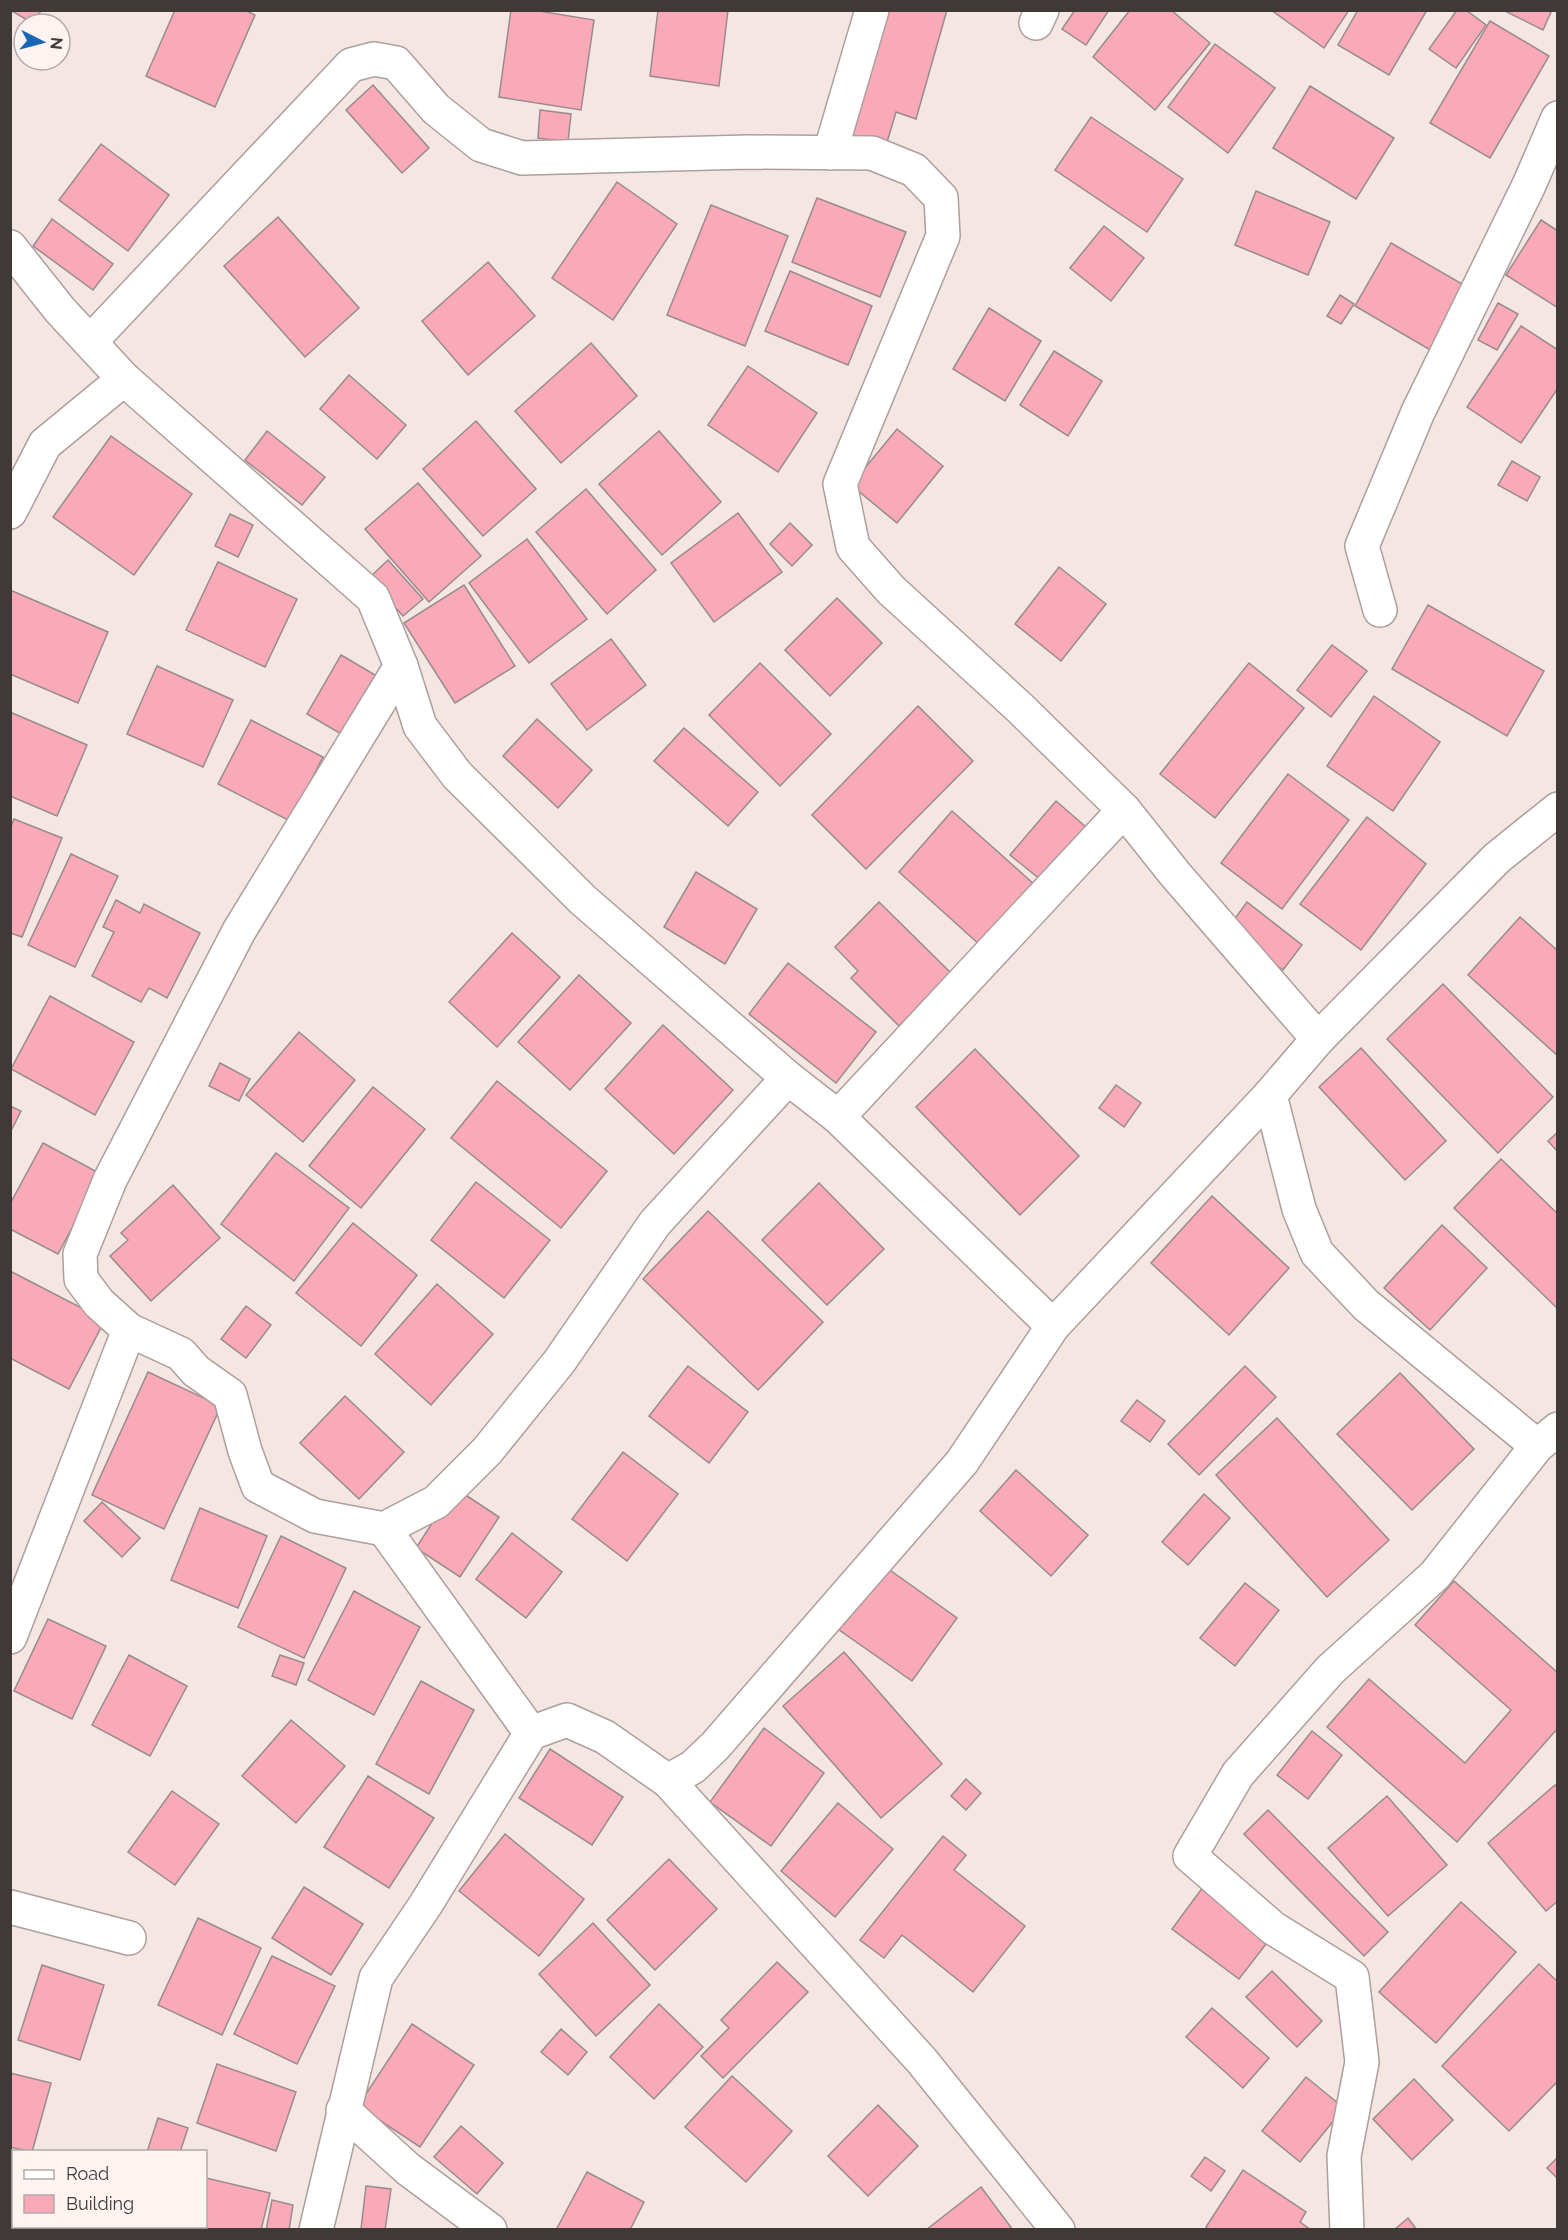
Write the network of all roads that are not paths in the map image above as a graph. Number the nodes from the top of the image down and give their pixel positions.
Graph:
1 (872, 10) edge
2 (1557, 118) edge
3 (830, 153) junction
4 (10, 247) edge
5 (91, 341) junction
6 (124, 379) junction
7 (10, 512) edge
8 (1380, 610) dead end
9 (401, 666) junction
10 (1557, 809) edge
11 (1124, 810) junction
12 (1318, 1039) junction
13 (788, 1078) junction
14 (1270, 1095) junction
15 (838, 1117) junction
16 (1053, 1326) junction
17 (129, 1330) junction
18 (1547, 1437) edge
19 (384, 1529) junction
20 (10, 1637) edge
21 (531, 1733) junction
22 (668, 1780) junction
23 (10, 1907) edge
24 (129, 1938) dead end
25 (343, 2110) junction
26 (316, 2229) edge
27 (490, 2229) edge
28 (1058, 2229) edge
29 (1347, 2229) edge

1 - 3 street
2 - 8 street
3 - 5 street
3 - 11 street
4 - 5 street
5 - 6 street
6 - 7 street
6 - 9 street
9 - 13 street
9 - 17 street
10 - 12 street
11 - 12 street
11 - 15 street
12 - 14 street
13 - 15 street
13 - 19 street
14 - 16 street
14 - 18 street
15 - 16 street
16 - 22 street
17 - 19 street
17 - 20 street
18 - 29 street
19 - 21 street
21 - 22 street
21 - 25 street
22 - 28 street
23 - 24 street
25 - 26 street
25 - 27 street

